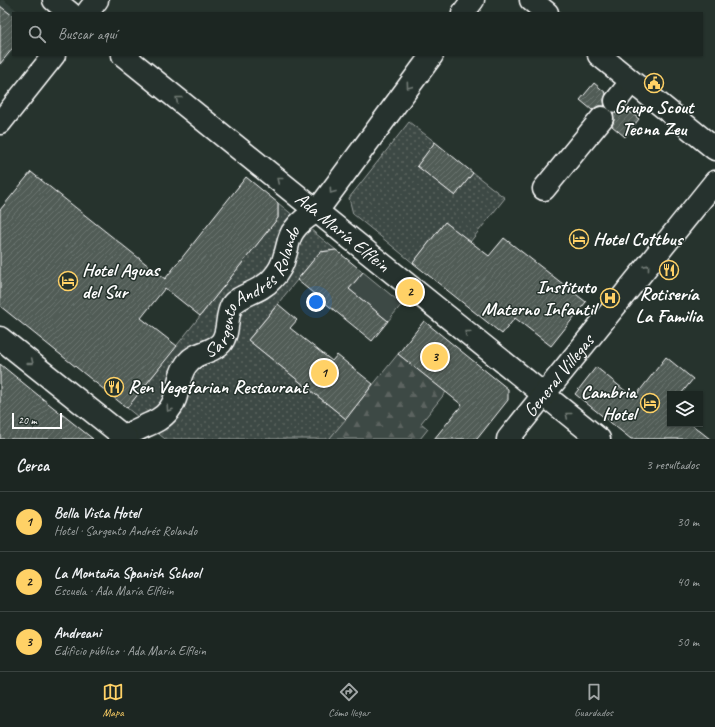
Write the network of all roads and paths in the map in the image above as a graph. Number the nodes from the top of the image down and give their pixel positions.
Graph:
1 (54, 0) edge
2 (97, 0) edge
3 (473, 0) edge
4 (531, 0) edge
5 (69, 12) edge
6 (88, 12) edge
7 (464, 12) edge
8 (546, 12) edge
9 (53, 56) edge
10 (124, 56) edge
11 (431, 56) edge
12 (600, 56) edge
13 (631, 82) junction
14 (616, 101) dead end
15 (602, 118) dead end
16 (0, 123) edge
17 (715, 149) edge
18 (715, 182) edge
19 (544, 189) dead end
20 (318, 211) junction
21 (0, 338) edge
22 (543, 395) junction
23 (125, 438) edge
24 (508, 439) edge
25 (599, 439) edge

1 - 5 street
2 - 6 street
3 - 7 street
4 - 8 street
9 - 16 street
20 -> 10 street, Ada María Elflein
11 -> 20 street, Sargento Andrés Rolando
12 - 13 street
13 - 14 street
13 - 17 street
15 - 19 street
22 -> 18 street, General Villegas
22 -> 20 street, Ada María Elflein
20 -> 23 street, Sargento Andrés Rolando
21 -> 23 street
22 - 24 street, General Villegas
25 -> 22 street, Ada María Elflein

